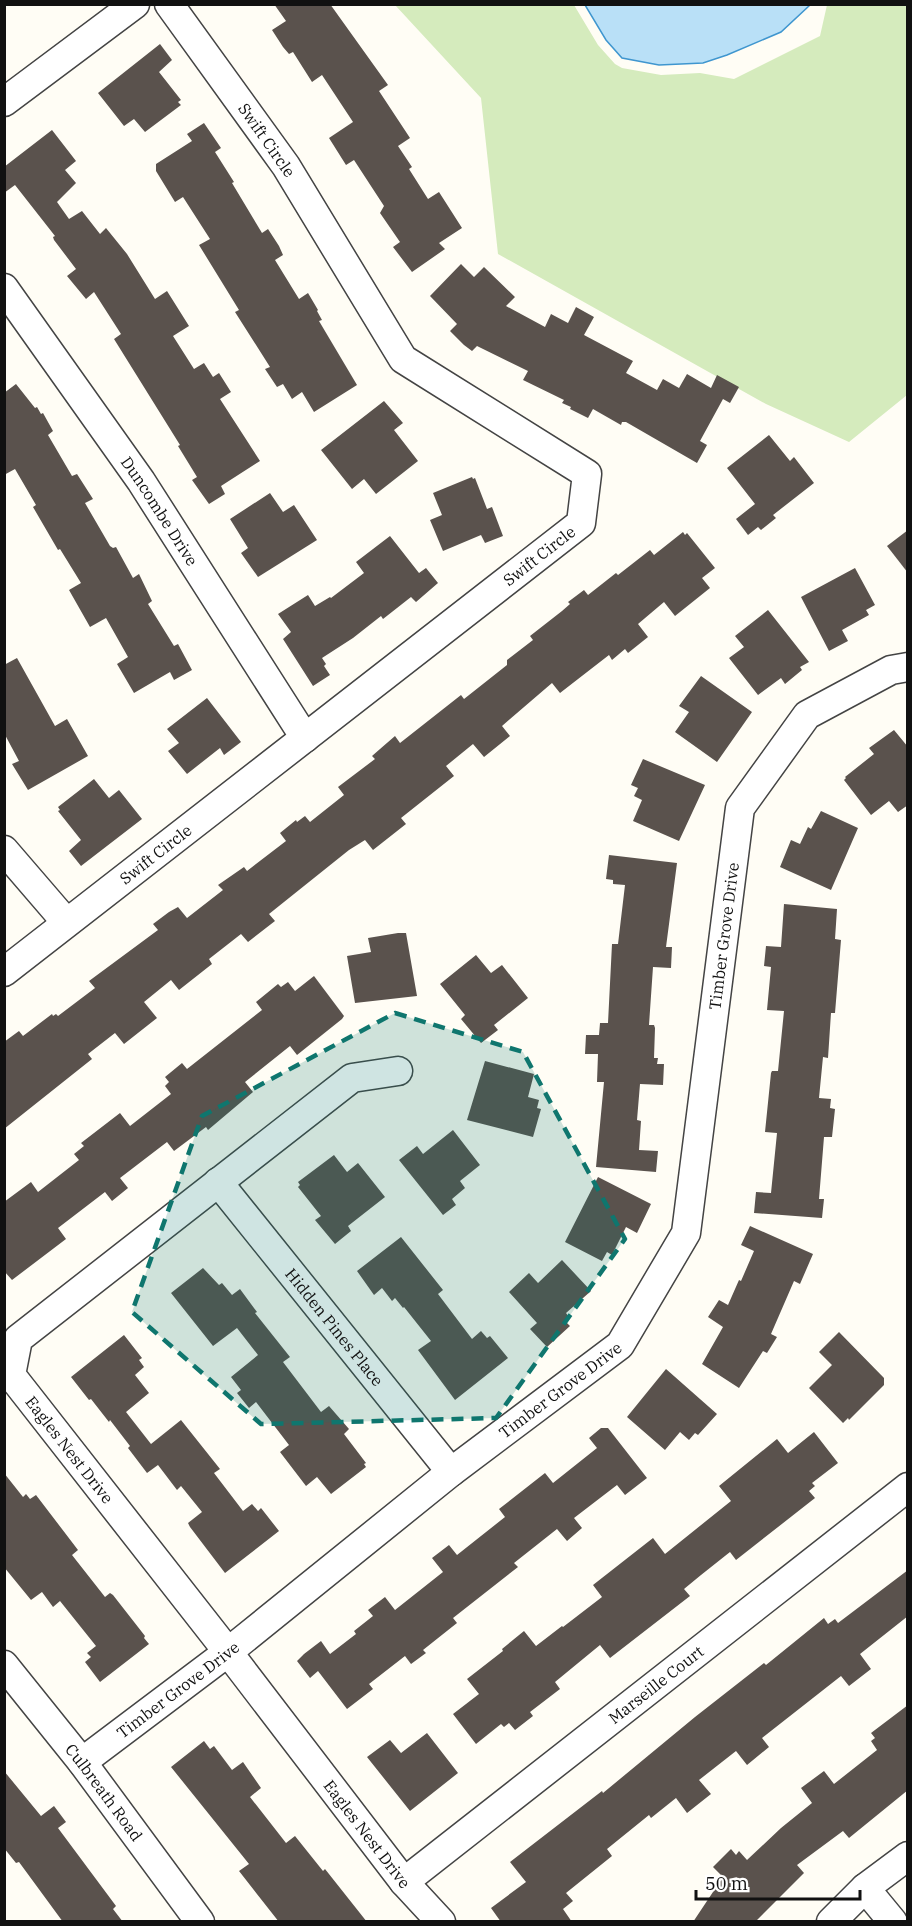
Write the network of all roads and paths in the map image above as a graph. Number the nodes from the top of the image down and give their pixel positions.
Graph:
1 (135, 4) edge
2 (169, 4) edge
3 (4, 102) edge
4 (4, 288) edge
5 (908, 667) edge
6 (305, 738) junction
7 (4, 850) edge
8 (66, 922) junction
9 (4, 972) edge
10 (398, 1071) dead end
11 (218, 1182) junction
12 (451, 1473) junction
13 (908, 1487) edge
14 (228, 1652) junction
15 (4, 1665) edge
16 (82, 1762) junction
17 (908, 1856) edge
18 (404, 1882) junction
19 (865, 1888) junction
20 (200, 1922) edge
21 (441, 1922) edge
22 (831, 1922) edge
23 (893, 1922) edge

1 - 3 street
2 - 6 street, Swift Circle
4 - 6 street, Duncombe Drive
5 - 12 street, Timber Grove Drive
6 - 8 street, Swift Circle
7 - 8 street
8 - 9 street, Swift Circle
10 - 11 street, Eagles Nest Drive
11 - 12 street, Hidden Pines Place
11 - 14 street, Eagles Nest Drive
12 - 14 street, Timber Grove Drive
13 - 18 street, Marseille Court
14 - 16 street, Timber Grove Drive
14 - 18 street, Eagles Nest Drive
15 - 16 street, Culbreath Road
16 - 20 street, Culbreath Road
17 - 19 street
18 - 21 street, Eagles Nest Drive
19 - 22 street
19 - 23 street

